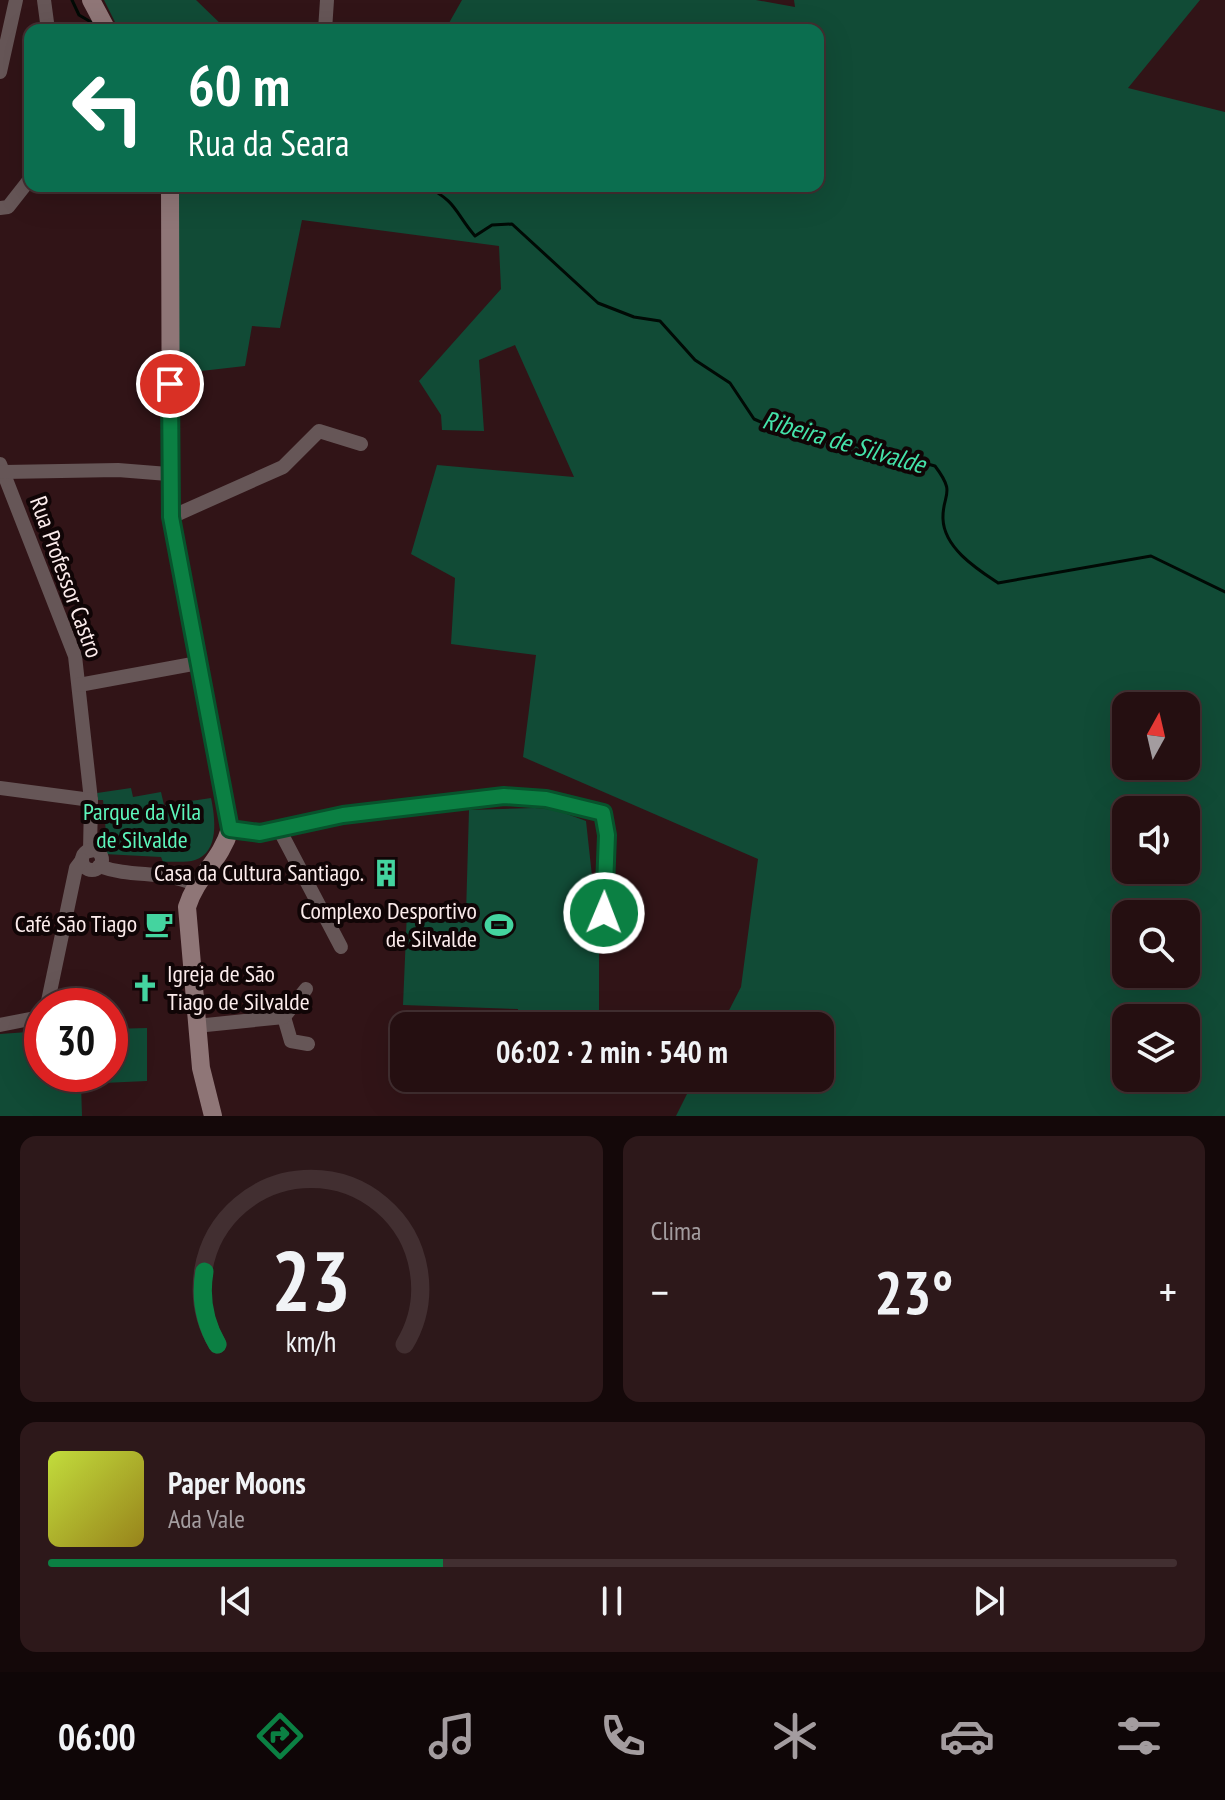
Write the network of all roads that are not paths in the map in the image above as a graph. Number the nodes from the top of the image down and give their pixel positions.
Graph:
1 (16, 0) edge
2 (44, 0) edge
3 (91, 0) edge
4 (327, 0) edge
5 (47, 24) edge
6 (104, 24) edge
7 (325, 24) edge
8 (0, 72) edge
9 (24, 187) edge
10 (170, 192) edge
11 (0, 208) edge
12 (361, 444) dead end
13 (2, 468) edge
14 (168, 474) junction
15 (171, 517) junction
16 (198, 663) junction
17 (79, 685) junction
18 (0, 788) edge
19 (91, 800) junction
20 (230, 829) junction
21 (280, 831) junction
22 (90, 862) junction
23 (194, 884) junction
24 (604, 913) dead end
25 (341, 947) dead end
26 (51, 988) edge
27 (306, 989) dead end
28 (284, 1017) junction
29 (24, 1020) edge
30 (0, 1025) edge
31 (196, 1026) junction
32 (308, 1044) dead end
33 (213, 1116) edge

1 - 8 street
2 - 5 street
3 - 6 main road
4 - 7 street
9 - 11 street
10 - 14 main road
12 - 15 street
13 - 14 street
13 - 17 street, Rua Professor Castro
14 - 15 main road
15 - 16 main road
16 - 17 street
16 - 20 main road
17 - 19 street, Rua Professor Castro
18 - 19 street
19 - 22 street, Rua Professor Castro
20 - 21 street
20 - 23 main road
21 - 24 street
21 - 25 street
22 - 23 street
22 - 26 street
23 - 31 main road
27 - 28 street
28 - 31 street
28 - 32 street
29 - 30 street
31 - 33 main road

